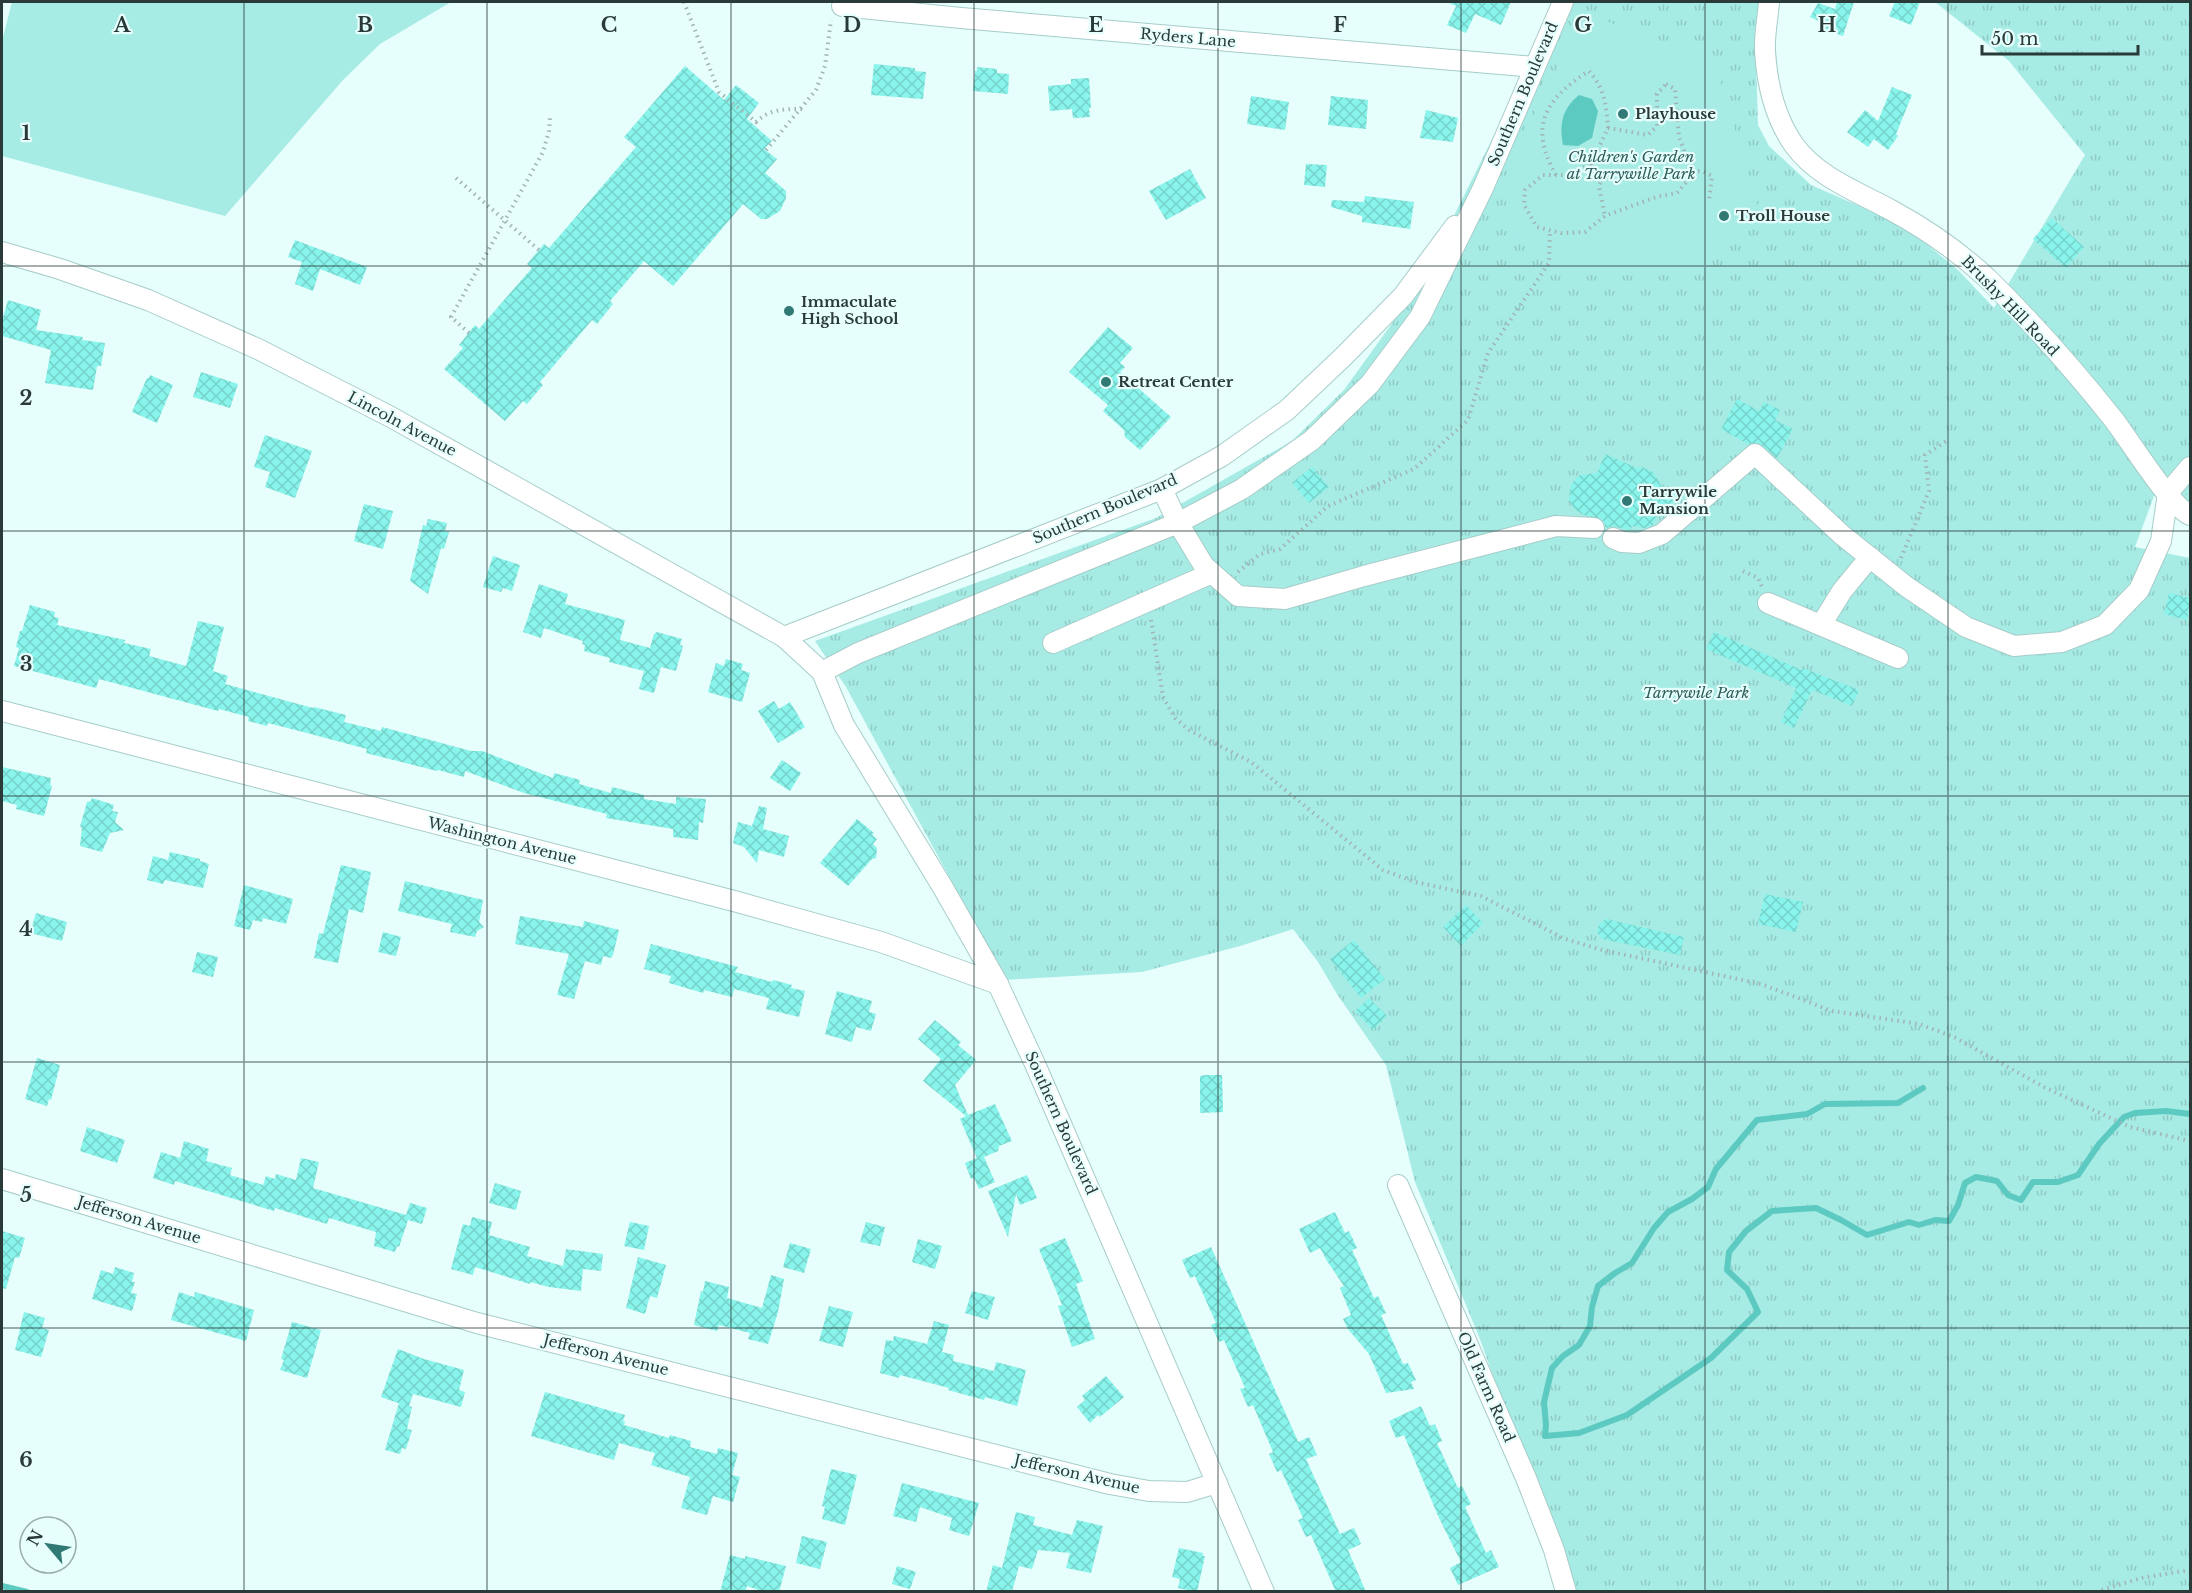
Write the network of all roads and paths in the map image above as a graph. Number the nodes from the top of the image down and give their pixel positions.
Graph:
1 (684, 2) edge
2 (1563, 2) edge
3 (1769, 2) edge
4 (837, 10) joint
5 (1534, 67) junction
6 (802, 109) junction
7 (550, 117) dead end
8 (1608, 128) junction
9 (766, 150) dead end
10 (1591, 164) junction
11 (1692, 171) junction
12 (1556, 175) junction
13 (456, 178) dead end
14 (1484, 188) junction
15 (1709, 200) dead end
16 (1605, 216) junction
17 (505, 221) junction
18 (1550, 230) junction
19 (539, 250) dead end
20 (2, 252) edge
21 (469, 333) dead end
22 (1948, 440) dead end
23 (2190, 466) edge
24 (1162, 489) junction
25 (2168, 493) junction
26 (2190, 515) edge
27 (1178, 523) junction
28 (1594, 528) dead end
29 (1613, 538) dead end
30 (1870, 557) junction
31 (1743, 571) dead end
32 (1893, 575) junction
33 (1218, 578) junction
34 (1758, 578) dead end
35 (1148, 601) junction
36 (1768, 603) dead end
37 (1821, 625) junction
38 (784, 637) junction
39 (1053, 643) dead end
40 (1898, 658) dead end
41 (822, 672) junction
42 (2, 711) edge
43 (998, 984) junction
44 (2190, 1141) edge
45 (2, 1179) edge
46 (1398, 1185) dead end
47 (1217, 1483) junction
48 (2190, 1570) edge
49 (1264, 1592) edge
50 (1566, 1592) edge
51 (2096, 1592) edge

1 - 6 path
2 - 5 street, Southern Boulevard
3 - 25 street, Brushy Hill Road
4 - 5 street, Ryders Lane
4 - 6 path
5 - 14 street, Southern Boulevard
6 - 9 path
7 - 17 path
8 - 10 path
8 - 11 path
8 - 12 path
10 - 12 path
10 - 16 path
11 - 15 path
11 - 16 path
12 - 18 path
13 - 17 path
14 - 24 street, Southern Boulevard
14 - 27 street, Southern Boulevard
16 - 18 path
17 - 19 path
17 - 21 path
18 - 33 path
20 - 38 street, Lincoln Avenue
22 - 32 path
23 - 25 street
24 - 27 street
24 - 38 street, Southern Boulevard
25 - 26 street, Brushy Hill Road
25 - 32 street
27 - 33 street
27 - 41 street, Southern Boulevard
28 - 33 street
29 - 30 street
30 - 32 street
30 - 37 street
31 - 34 path
33 - 35 street
35 - 39 street
35 - 44 path
36 - 37 street
37 - 40 street
38 - 41 street, Southern Boulevard
41 - 43 street, Southern Boulevard
42 - 43 street, Washington Avenue
43 - 47 street, Southern Boulevard
45 - 47 street, Jefferson Avenue
46 - 50 street, Old Farm Road
47 - 49 street, Southern Boulevard
48 - 51 path

